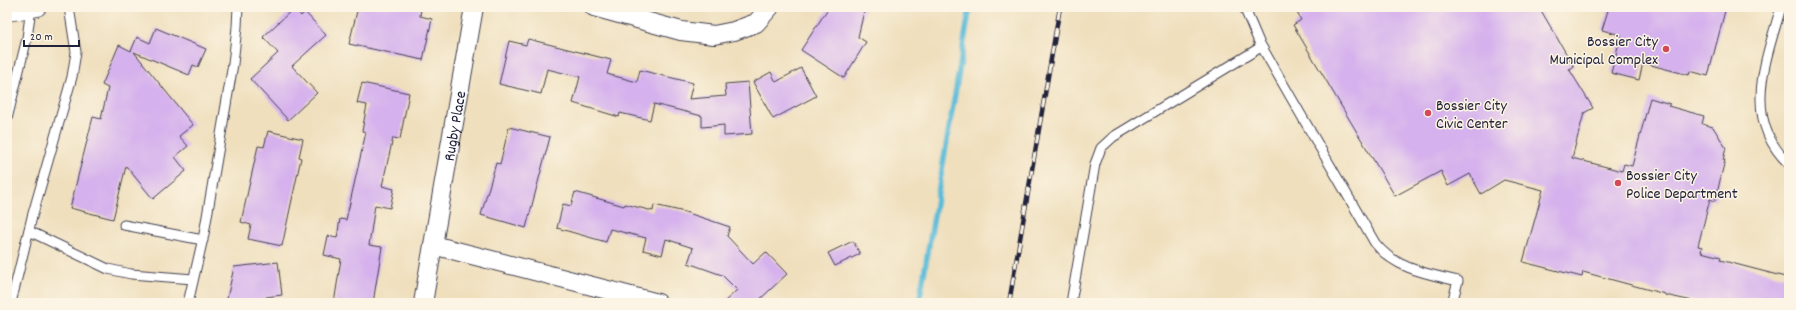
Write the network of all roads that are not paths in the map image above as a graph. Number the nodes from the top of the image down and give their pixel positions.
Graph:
1 (69, 7) edge
2 (238, 7) edge
3 (474, 7) edge
4 (594, 7) edge
5 (770, 7) edge
6 (1244, 7) edge
7 (1780, 7) edge
8 (34, 8) edge
9 (7, 12) edge
10 (1262, 46) junction
11 (7, 119) edge
12 (1789, 164) edge
13 (124, 225) dead end
14 (29, 230) junction
15 (203, 240) junction
16 (433, 245) junction
17 (194, 279) junction
18 (11, 303) edge
19 (188, 303) edge
20 (423, 303) edge
21 (658, 303) edge
22 (1071, 303) edge
23 (1452, 303) edge

1 - 14 lane
2 - 15 lane
3 - 16 street, Rugby Place
4 - 5 street
6 - 10 lane
7 - 12 lane
8 - 9 street
8 - 11 lane
10 - 22 lane
10 - 23 lane
13 - 15 lane
14 - 17 lane
14 - 18 lane
15 - 17 lane
16 - 20 street, Rugby Place
16 - 21 street
17 - 19 lane

